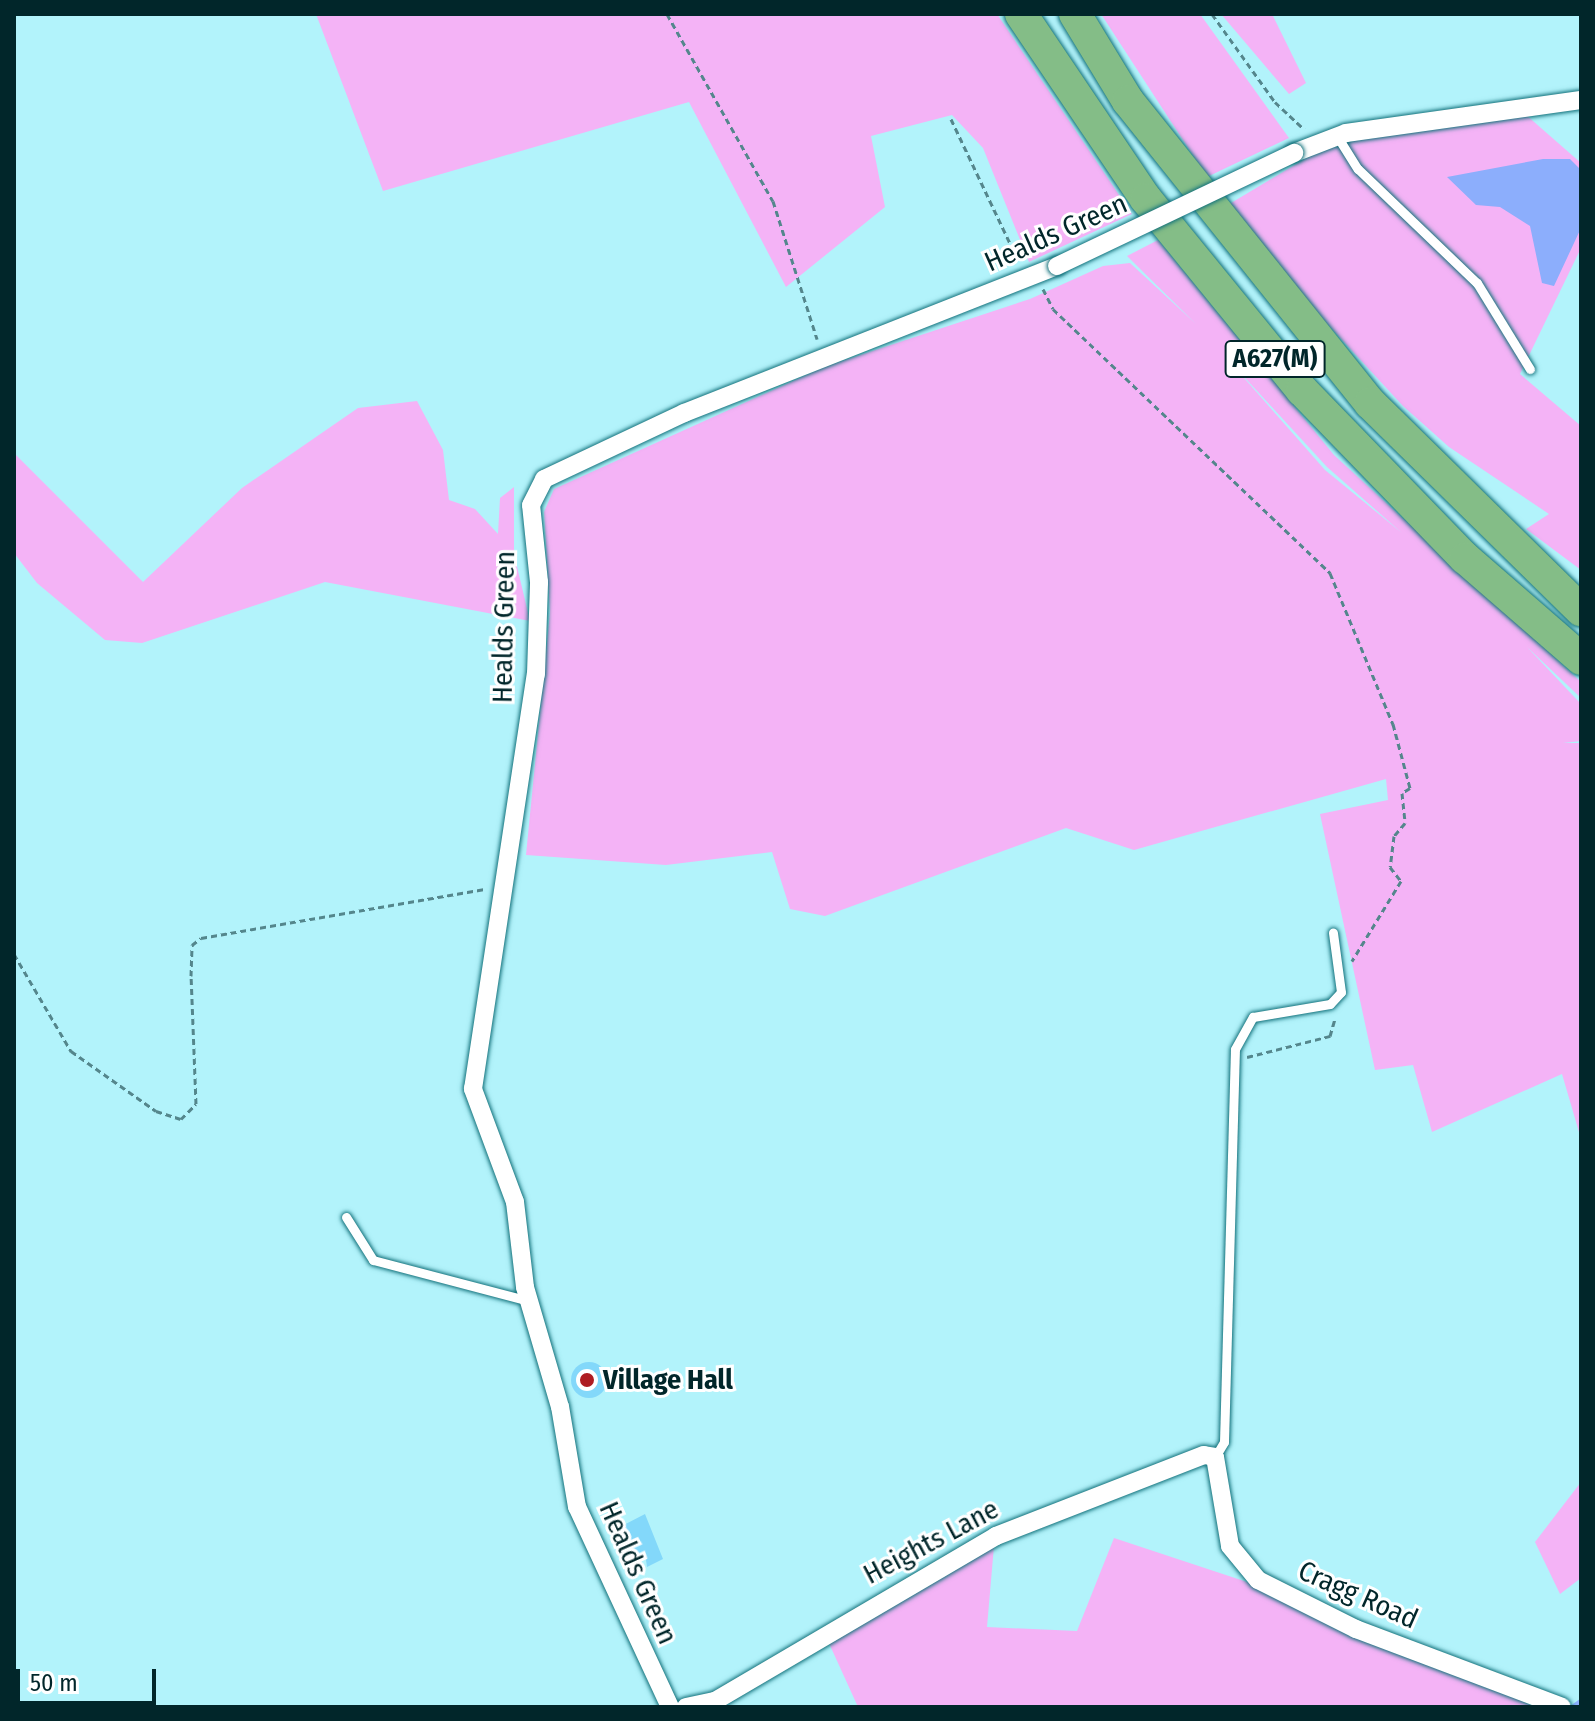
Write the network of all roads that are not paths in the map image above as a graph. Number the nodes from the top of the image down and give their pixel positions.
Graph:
1 (1021, 14) edge
2 (1075, 14) edge
3 (1581, 100) edge
4 (1337, 136) junction
5 (1530, 369) dead end
6 (1581, 610) edge
7 (1581, 659) edge
8 (1333, 933) dead end
9 (346, 1217) dead end
10 (530, 1301) junction
11 (1215, 1457) junction
12 (1557, 1705) edge
13 (670, 1707) edge
14 (686, 1707) edge

1 - 7 highway, A627(M)
2 - 6 highway, A627(M)
3 - 4 street, Healds Green
4 - 5 lane
4 - 10 street, Healds Green, bridge
8 - 11 lane
9 - 10 lane
10 - 13 street, Healds Green
11 - 12 street, Cragg Road
11 - 14 street, Heights Lane

